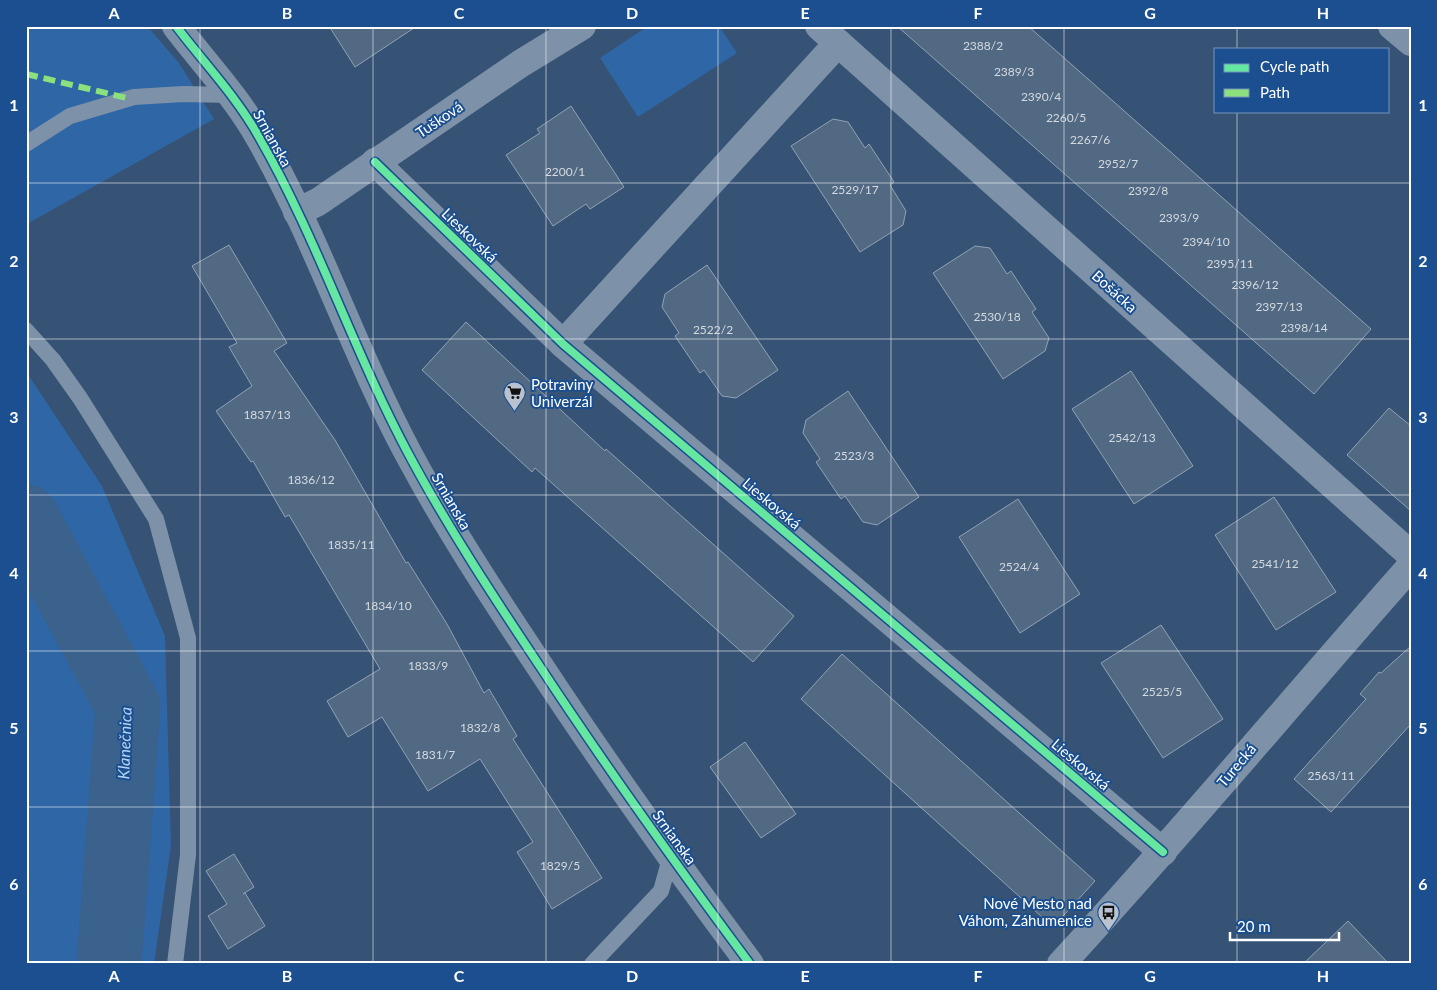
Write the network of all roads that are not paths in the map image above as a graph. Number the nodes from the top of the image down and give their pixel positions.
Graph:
1 (176, 26) edge
2 (582, 26) edge
3 (1392, 26) edge
4 (829, 35) edge
5 (1411, 42) edge
6 (232, 95) junction
7 (26, 144) edge
8 (375, 162) junction
9 (297, 212) junction
10 (26, 330) edge
11 (563, 344) junction
12 (1411, 555) edge
13 (1411, 566) edge
14 (1163, 852) junction
15 (671, 855) junction
16 (175, 964) edge
17 (592, 964) edge
18 (750, 964) edge
19 (1061, 964) edge

1 - 6 street, Srnianska
2 - 8 street, Tušková
3 - 5 street
4 - 11 street
4 - 12 street, Bošácka
6 - 7 lane
6 - 9 street, Srnianska
8 - 9 street, Tušková
8 - 11 street, Lieskovská
9 - 15 street, Srnianska
10 - 16 lane
11 - 14 street, Lieskovská
13 - 14 street, Turecká
14 - 19 street, Turecká
15 - 17 lane
15 - 18 street, Srnianska

